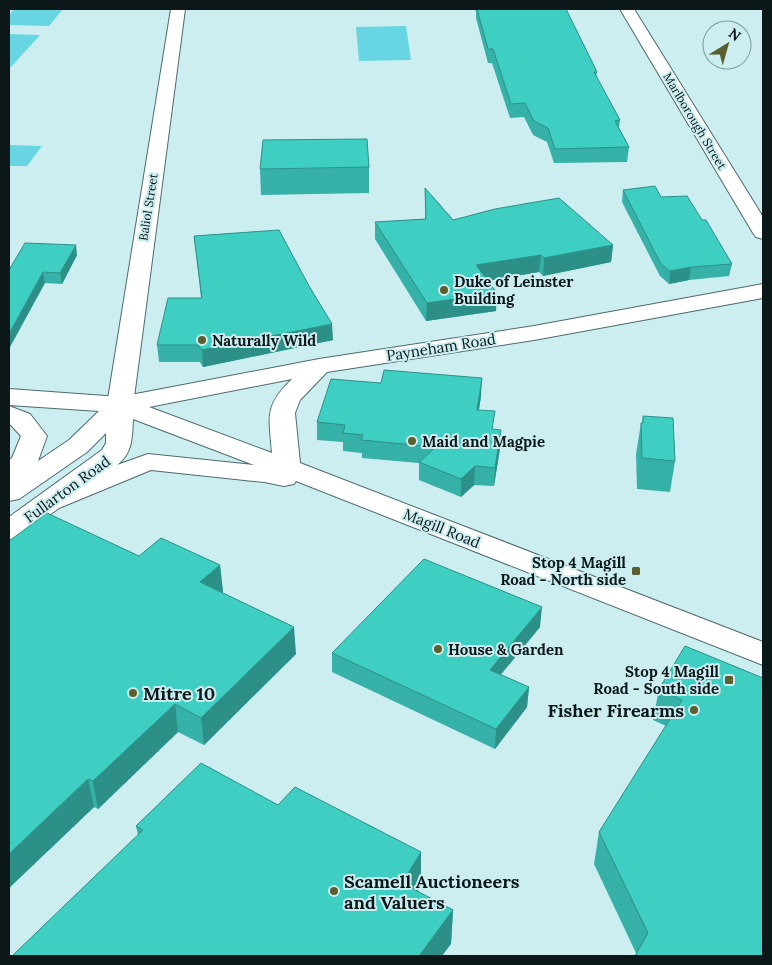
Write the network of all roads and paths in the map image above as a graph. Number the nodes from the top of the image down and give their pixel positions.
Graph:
1 (178, 9) edge
2 (627, 9) edge
3 (763, 233) edge
4 (763, 291) edge
5 (319, 366) junction
6 (9, 397) edge
7 (120, 405) junction
8 (9, 414) edge
9 (287, 467) junction
10 (9, 473) edge
11 (351, 492) junction
12 (9, 493) edge
13 (46, 503) junction
14 (9, 531) edge
15 (763, 654) edge

1 - 7 main road, Baliol Street
2 - 3 main road, Marlborough Street
4 - 5 main road, Payneham Road
5 - 7 main road, Payneham Road
5 - 9 main road
6 - 7 main road
7 - 9 main road, Magill Road
7 - 12 main road, Fullarton Road
7 - 13 main road, Fullarton Road
8 - 10 main road
9 - 11 main road, Magill Road
11 - 13 main road
11 - 15 main road, Magill Road
13 - 14 main road, Fullarton Road

